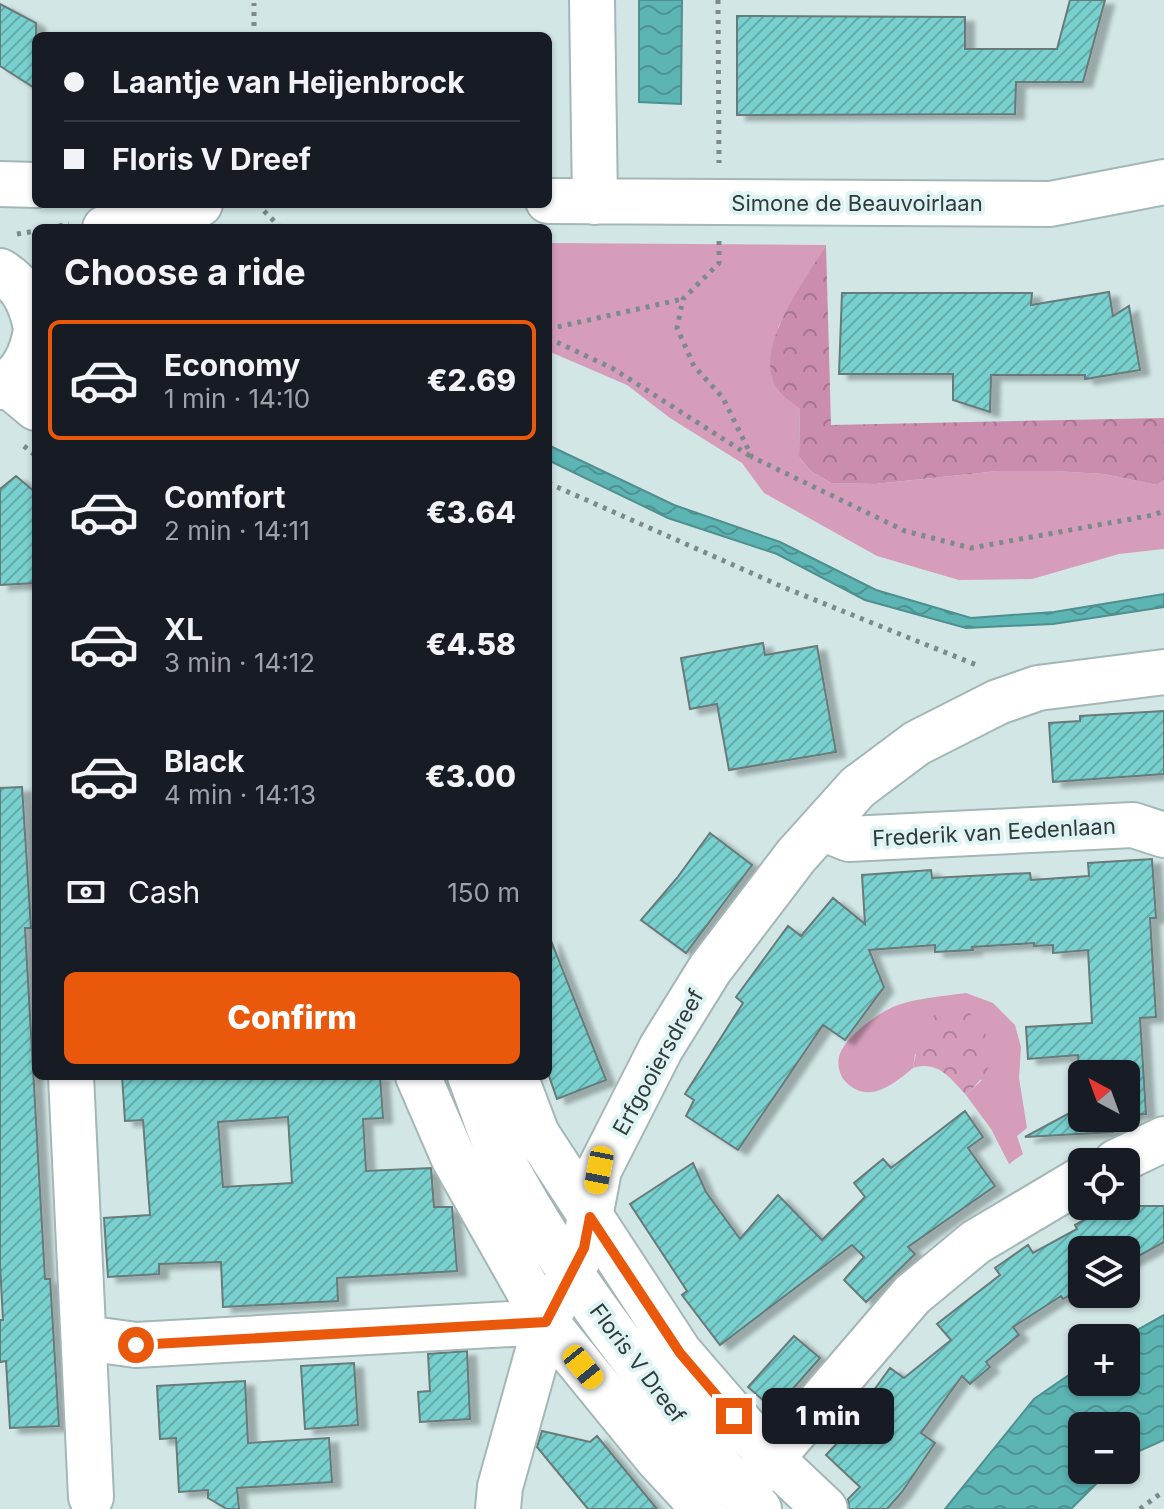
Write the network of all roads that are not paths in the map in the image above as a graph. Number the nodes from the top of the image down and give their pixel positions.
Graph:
1 (592, 0) edge
2 (1164, 182) edge
3 (0, 184) edge
4 (32, 185) edge
5 (552, 201) edge
6 (595, 202) junction
7 (181, 208) edge
8 (121, 221) edge
9 (1164, 672) edge
10 (824, 829) junction
11 (1164, 835) edge
12 (71, 1080) edge
13 (420, 1080) edge
14 (472, 1080) edge
15 (517, 1080) edge
16 (1164, 1139) edge
17 (1140, 1150) edge
18 (1068, 1187) edge
19 (590, 1217) junction
20 (571, 1273) junction
21 (546, 1322) junction
22 (85, 1338) junction
23 (771, 1458) junction
24 (91, 1497) dead end
25 (735, 1504) edge
26 (498, 1509) edge
27 (825, 1509) edge

1 - 6 street
2 - 6 street, Simone de Beauvoirlaan
3 - 4 street
5 - 6 street, Simone de Beauvoirlaan
7 - 8 street
9 - 10 street, Erfgooiersdreef
10 - 11 street, Frederik van Eedenlaan
10 - 19 street, Erfgooiersdreef
12 - 22 street
13 - 21 street, Floris V Dreef
14 - 20 street, Floris V Dreef
15 - 19 street, Floris V Dreef
16 - 17 street
18 - 23 street
19 - 20 street, Erfgooiersdreef
19 - 23 street, Floris V Dreef
20 - 21 street, Erfgooiersdreef
20 - 25 street, Floris V Dreef
21 - 22 street
21 - 25 street, Floris V Dreef
21 - 26 street, Erfgooiersdreef
22 - 24 street
23 - 25 street
23 - 27 street, Floris V Dreef

